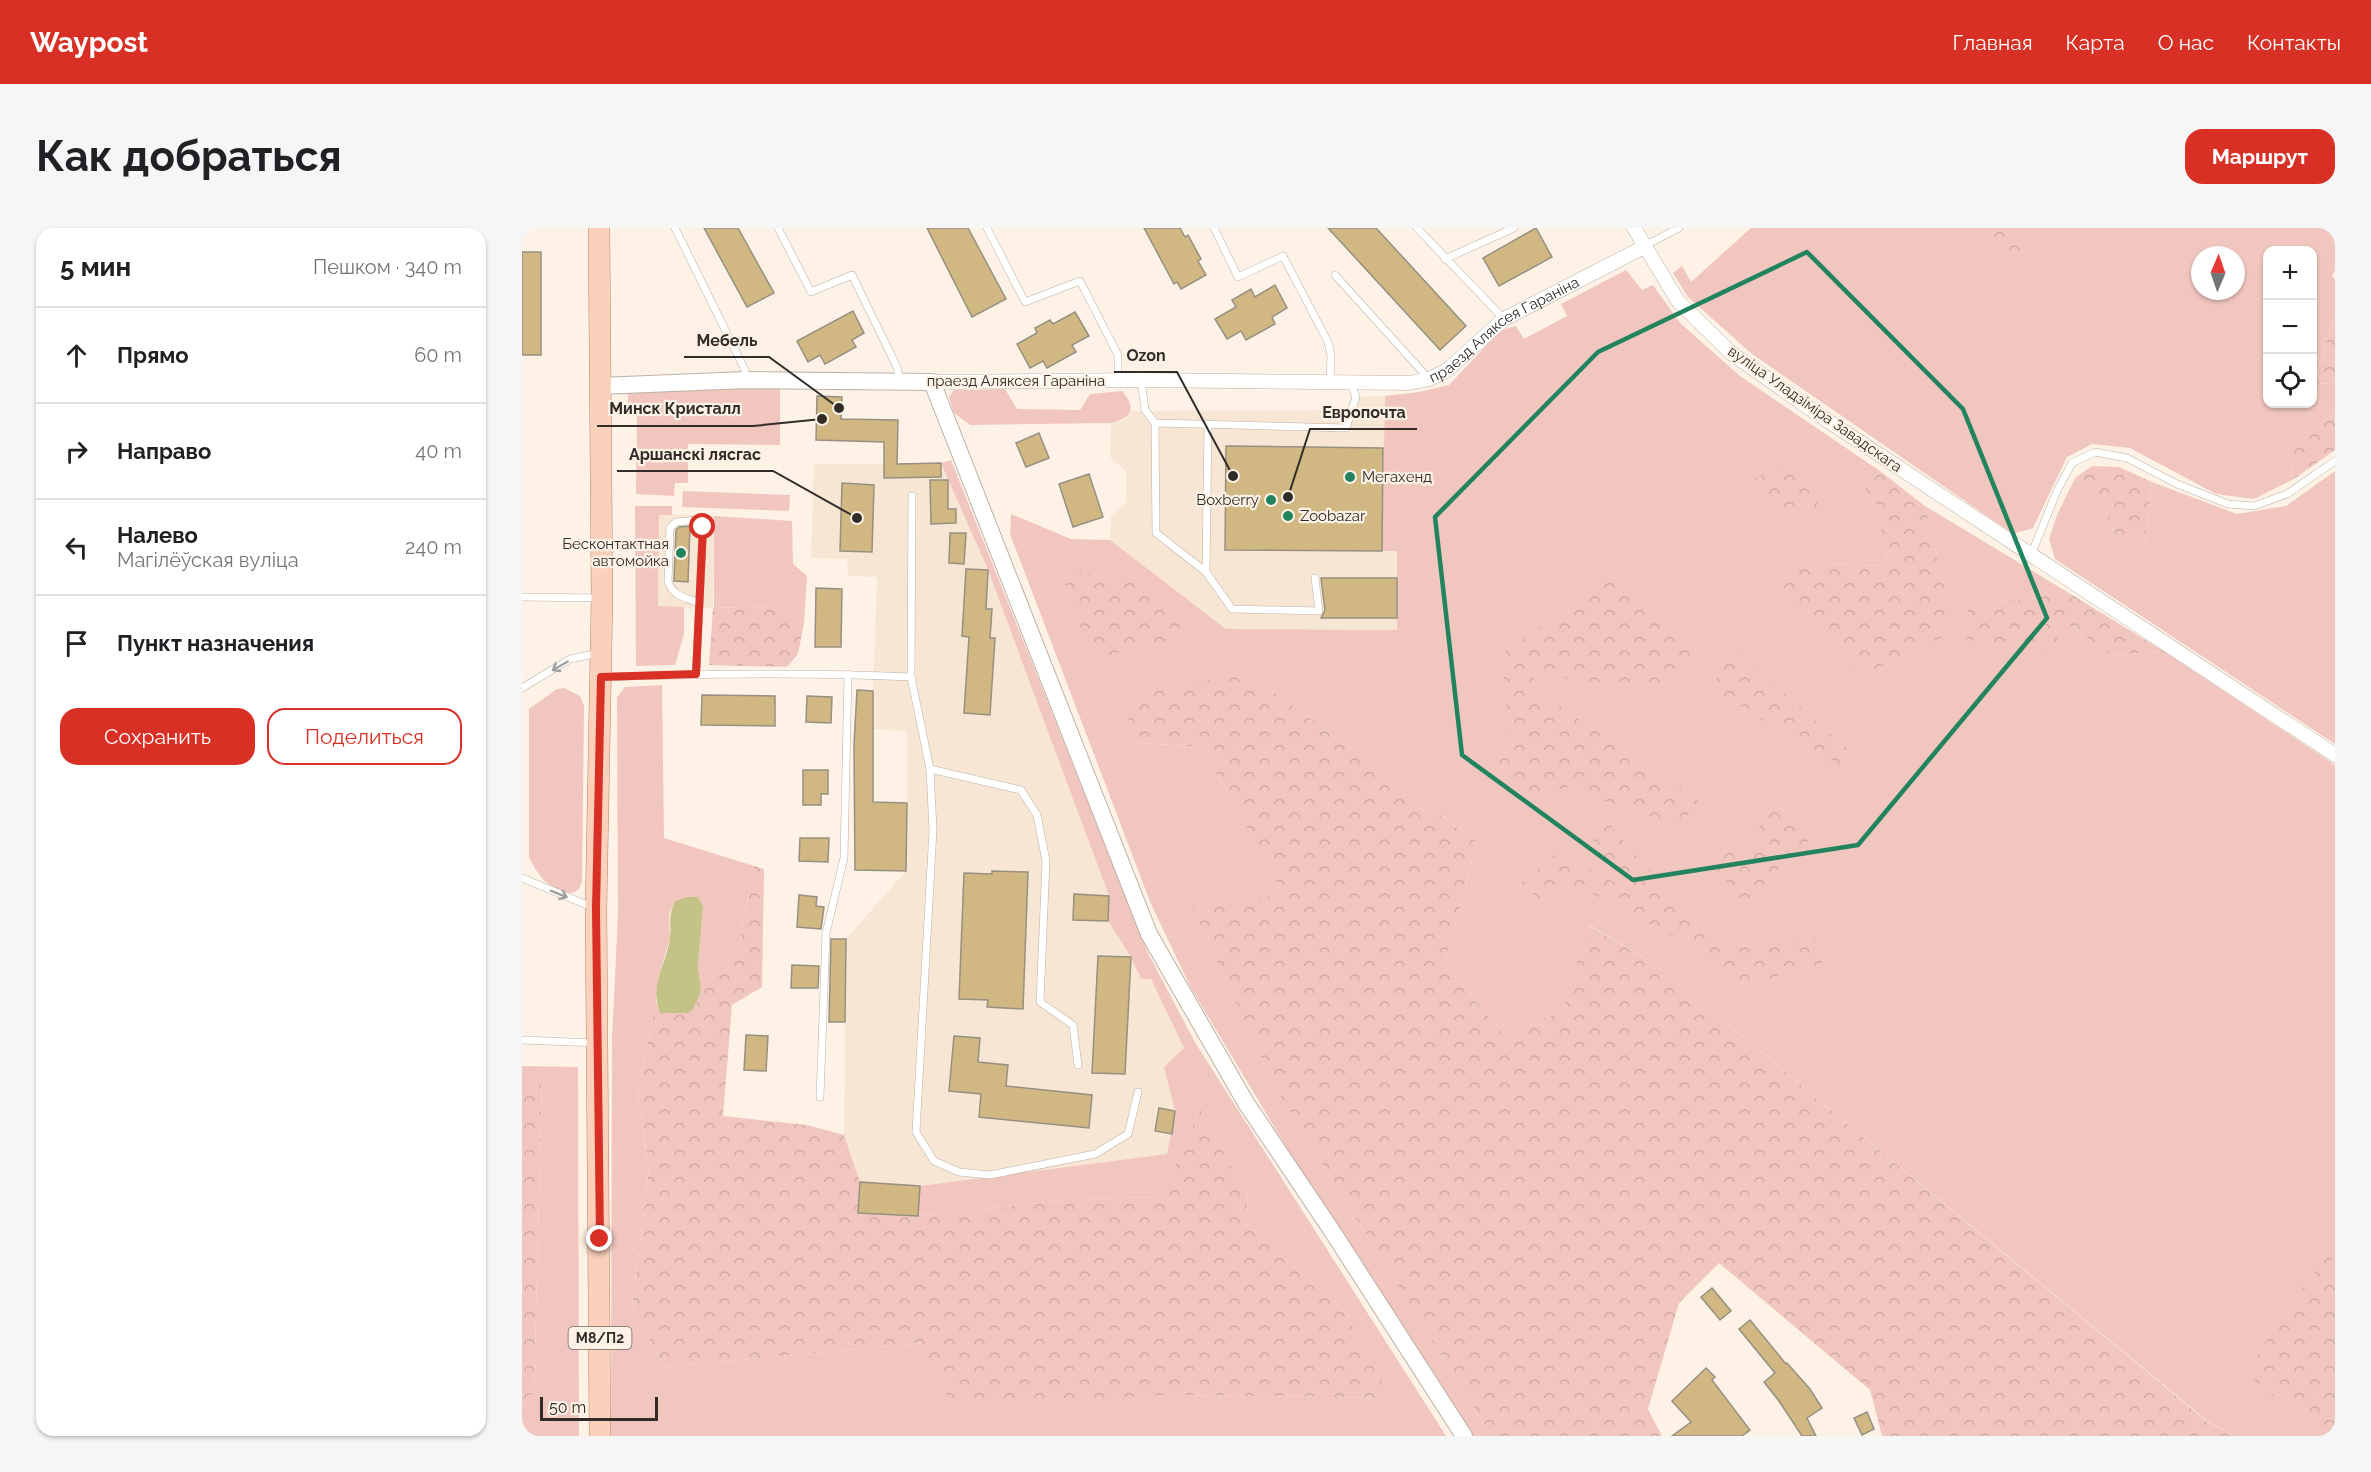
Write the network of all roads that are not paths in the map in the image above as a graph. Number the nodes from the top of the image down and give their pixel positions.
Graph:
1 (598, 228) edge
2 (675, 228) edge
3 (778, 228) edge
4 (987, 228) edge
5 (1214, 228) edge
6 (1417, 228) edge
7 (1515, 228) edge
8 (1634, 228) edge
9 (1679, 228) edge
10 (1644, 247) junction
11 (1445, 259) junction
12 (1335, 275) dead end
13 (1504, 319) junction
14 (1429, 379) junction
15 (746, 380) junction
16 (1141, 380) junction
17 (900, 381) junction
18 (1118, 381) junction
19 (932, 382) junction
20 (1330, 382) junction
21 (1350, 382) junction
22 (600, 386) junction
23 (1155, 423) junction
24 (1208, 424) junction
25 (2335, 461) edge
26 (912, 496) dead end
27 (2031, 555) junction
28 (1206, 572) junction
29 (1315, 578) dead end
30 (522, 597) edge
31 (602, 598) junction
32 (700, 603) junction
33 (601, 652) junction
34 (696, 674) junction
35 (848, 674) junction
36 (911, 676) junction
37 (601, 677) junction
38 (522, 688) edge
39 (2335, 755) edge
40 (930, 769) junction
41 (522, 878) edge
42 (596, 909) junction
43 (522, 1040) edge
44 (598, 1043) junction
45 (1078, 1065) dead end
46 (1138, 1092) dead end
47 (820, 1097) dead end
48 (600, 1436) edge
49 (1464, 1436) edge

1 - 22 main road, М8/П2
2 - 15 lane
3 - 17 lane
4 - 18 lane
5 - 20 lane
6 - 11 lane
7 - 11 lane
8 - 10 street, вуліца Уладзіміра Завадскага
9 - 10 lane
10 - 13 street, праезд Аляксея Гараніна
10 - 27 street, вуліца Уладзіміра Завадскага
11 - 13 lane
12 - 14 lane
13 - 14 street, праезд Аляксея Гараніна
14 - 21 street, праезд Аляксея Гараніна
15 - 17 street, праезд Аляксея Гараніна
15 - 22 street, праезд Аляксея Гараніна
16 - 18 street, праезд Аляксея Гараніна
16 - 20 street, праезд Аляксея Гараніна
16 - 23 lane
17 - 19 street, праезд Аляксея Гараніна
18 - 19 street, праезд Аляксея Гараніна
19 - 49 street
20 - 21 street, праезд Аляксея Гараніна
21 - 24 lane
22 - 31 main road, М8/П2
23 - 24 lane
23 - 28 lane
24 - 28 lane
25 - 27 lane
26 - 36 lane
27 - 39 street, вуліца Уладзіміра Завадскага
28 - 29 lane
30 - 31 lane
31 - 33 main road, М8/П2
32 - 32 lane
32 - 34 lane
33 - 37 main road, М8/П2
33 -> 38 lane
34 - 35 lane
34 - 37 lane
35 - 36 lane
35 - 47 lane
36 - 40 lane
37 - 42 main road, М8/П2
40 - 45 lane
40 - 46 lane
41 -> 42 lane
42 - 44 main road, М8/П2
43 - 44 lane
44 - 48 main road, М8/П2

